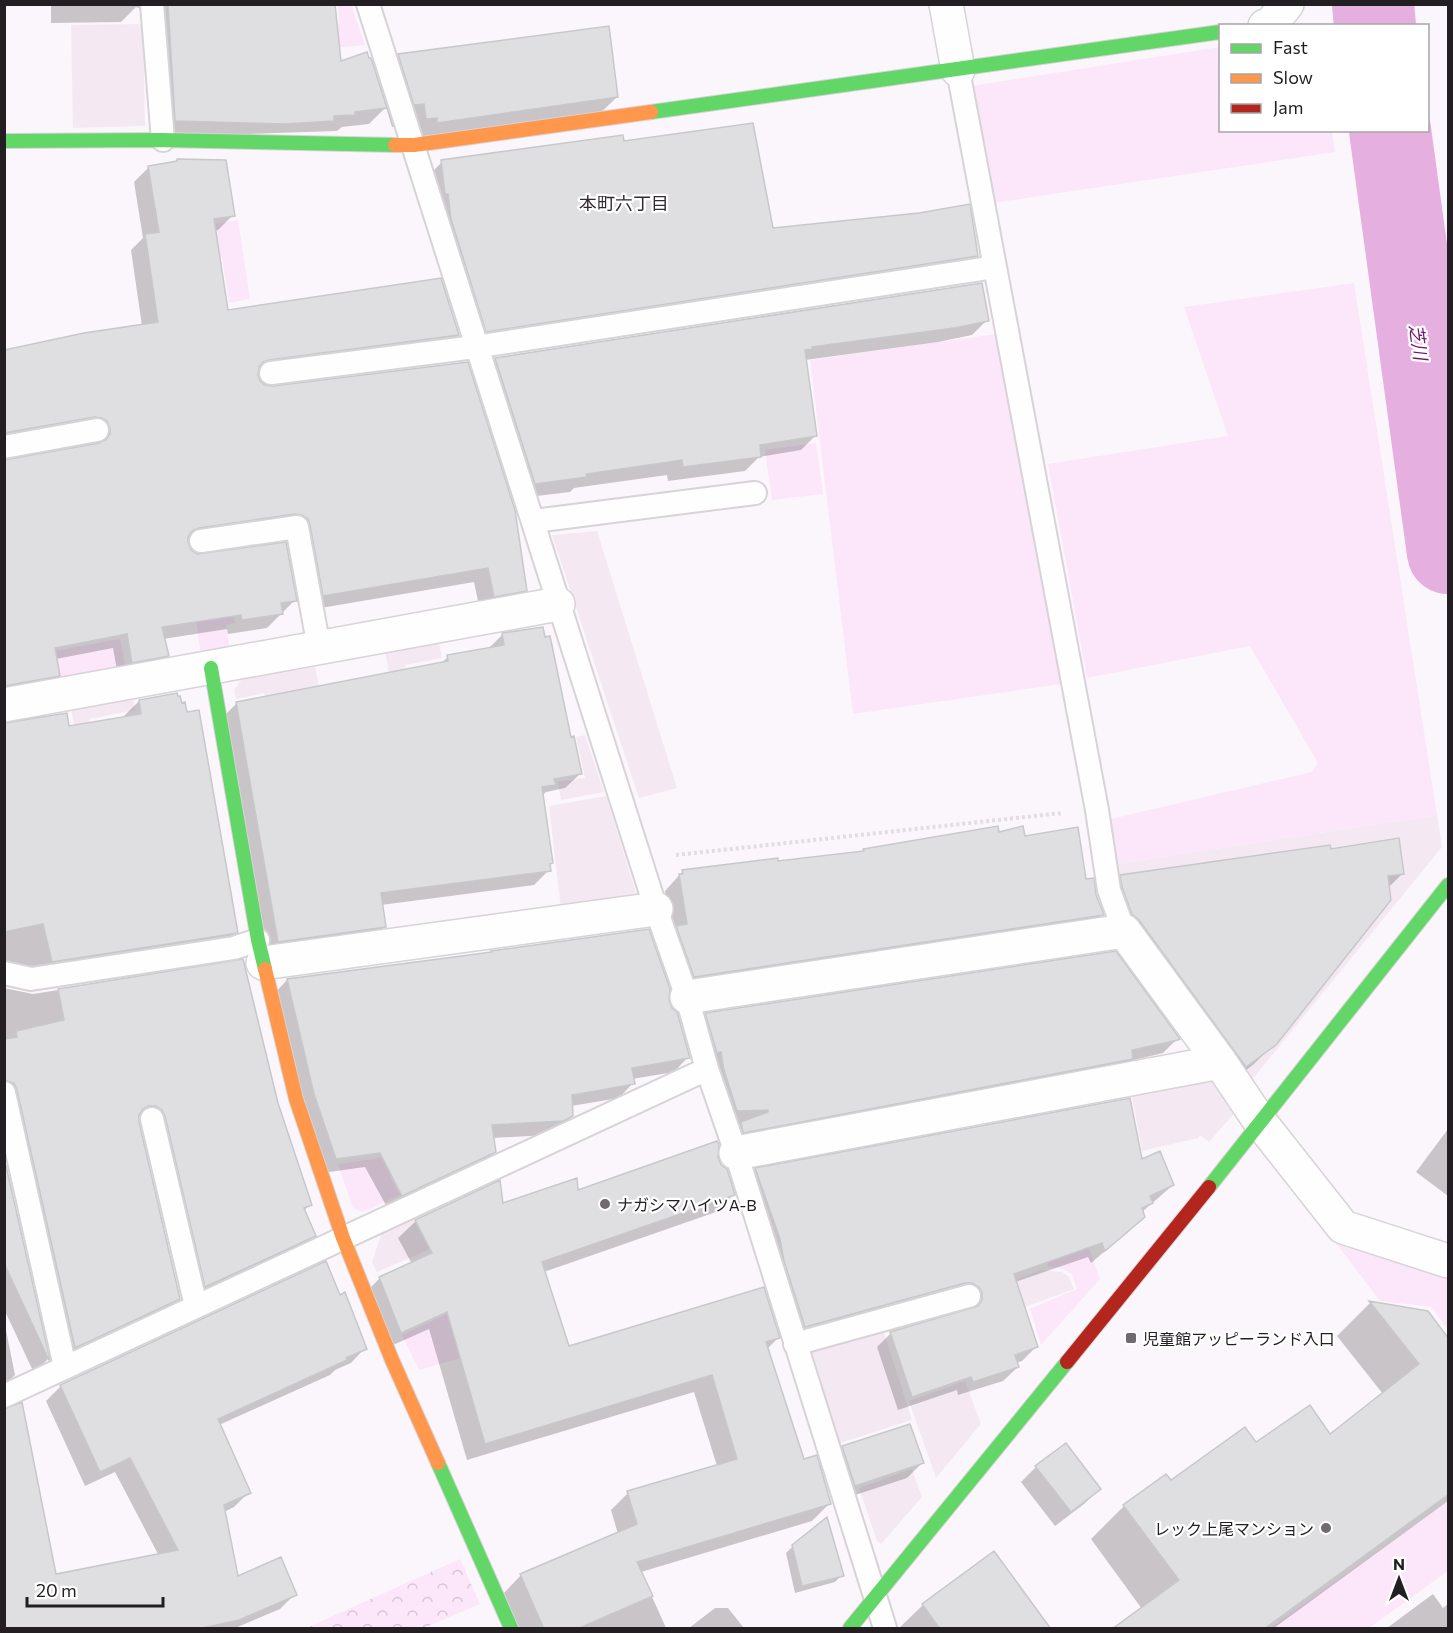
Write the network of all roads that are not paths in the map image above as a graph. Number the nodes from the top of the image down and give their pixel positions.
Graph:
1 (152, 4) edge
2 (368, 4) edge
3 (946, 4) edge
4 (1287, 4) edge
5 (1271, 24) edge
6 (1219, 32) edge
7 (958, 70) junction
8 (163, 140) junction
9 (4, 141) edge
10 (414, 145) junction
11 (994, 267) junction
12 (475, 346) junction
13 (271, 373) dead end
14 (97, 430) dead end
15 (4, 447) edge
16 (755, 493) dead end
17 (534, 522) junction
18 (201, 541) dead end
19 (558, 604) junction
20 (320, 648) junction
21 (211, 668) junction
22 (4, 705) edge
23 (1447, 886) edge
24 (656, 909) junction
25 (1124, 931) junction
26 (261, 951) junction
27 (4, 973) edge
28 (687, 997) junction
29 (1220, 1062) junction
30 (707, 1069) junction
31 (4, 1093) edge
32 (152, 1119) dead end
33 (1261, 1123) junction
34 (736, 1153) junction
35 (343, 1238) junction
36 (1449, 1261) edge
37 (969, 1296) dead end
38 (196, 1306) junction
39 (795, 1344) junction
40 (65, 1367) junction
41 (4, 1396) edge
42 (875, 1598) junction
43 (511, 1629) edge
44 (850, 1629) edge
45 (885, 1629) edge

1 - 8 lane
2 - 10 lane
3 - 7 street
4 - 5 street
6 - 7 street
7 - 10 street
7 - 11 lane
8 - 9 street
8 - 10 street
10 - 12 lane
11 - 12 lane
11 - 25 lane
12 - 13 lane
12 - 17 lane
14 - 15 lane
16 - 17 lane
17 - 19 lane
18 - 20 lane
19 - 20 street
19 - 24 lane
20 - 21 street
21 - 22 street
21 - 26 street
23 - 33 street
24 - 26 street
24 - 28 lane
25 - 28 street
25 - 29 street
26 - 27 lane
26 - 35 street
28 - 30 lane
29 - 33 street
29 - 34 street
30 - 34 lane
30 - 35 lane
31 - 40 lane
32 - 38 lane
33 - 36 street
33 - 42 street
34 - 39 lane
35 - 38 lane
35 - 43 street
37 - 39 lane
38 - 40 lane
39 - 42 lane
40 - 41 lane
42 - 44 street
42 - 45 lane

